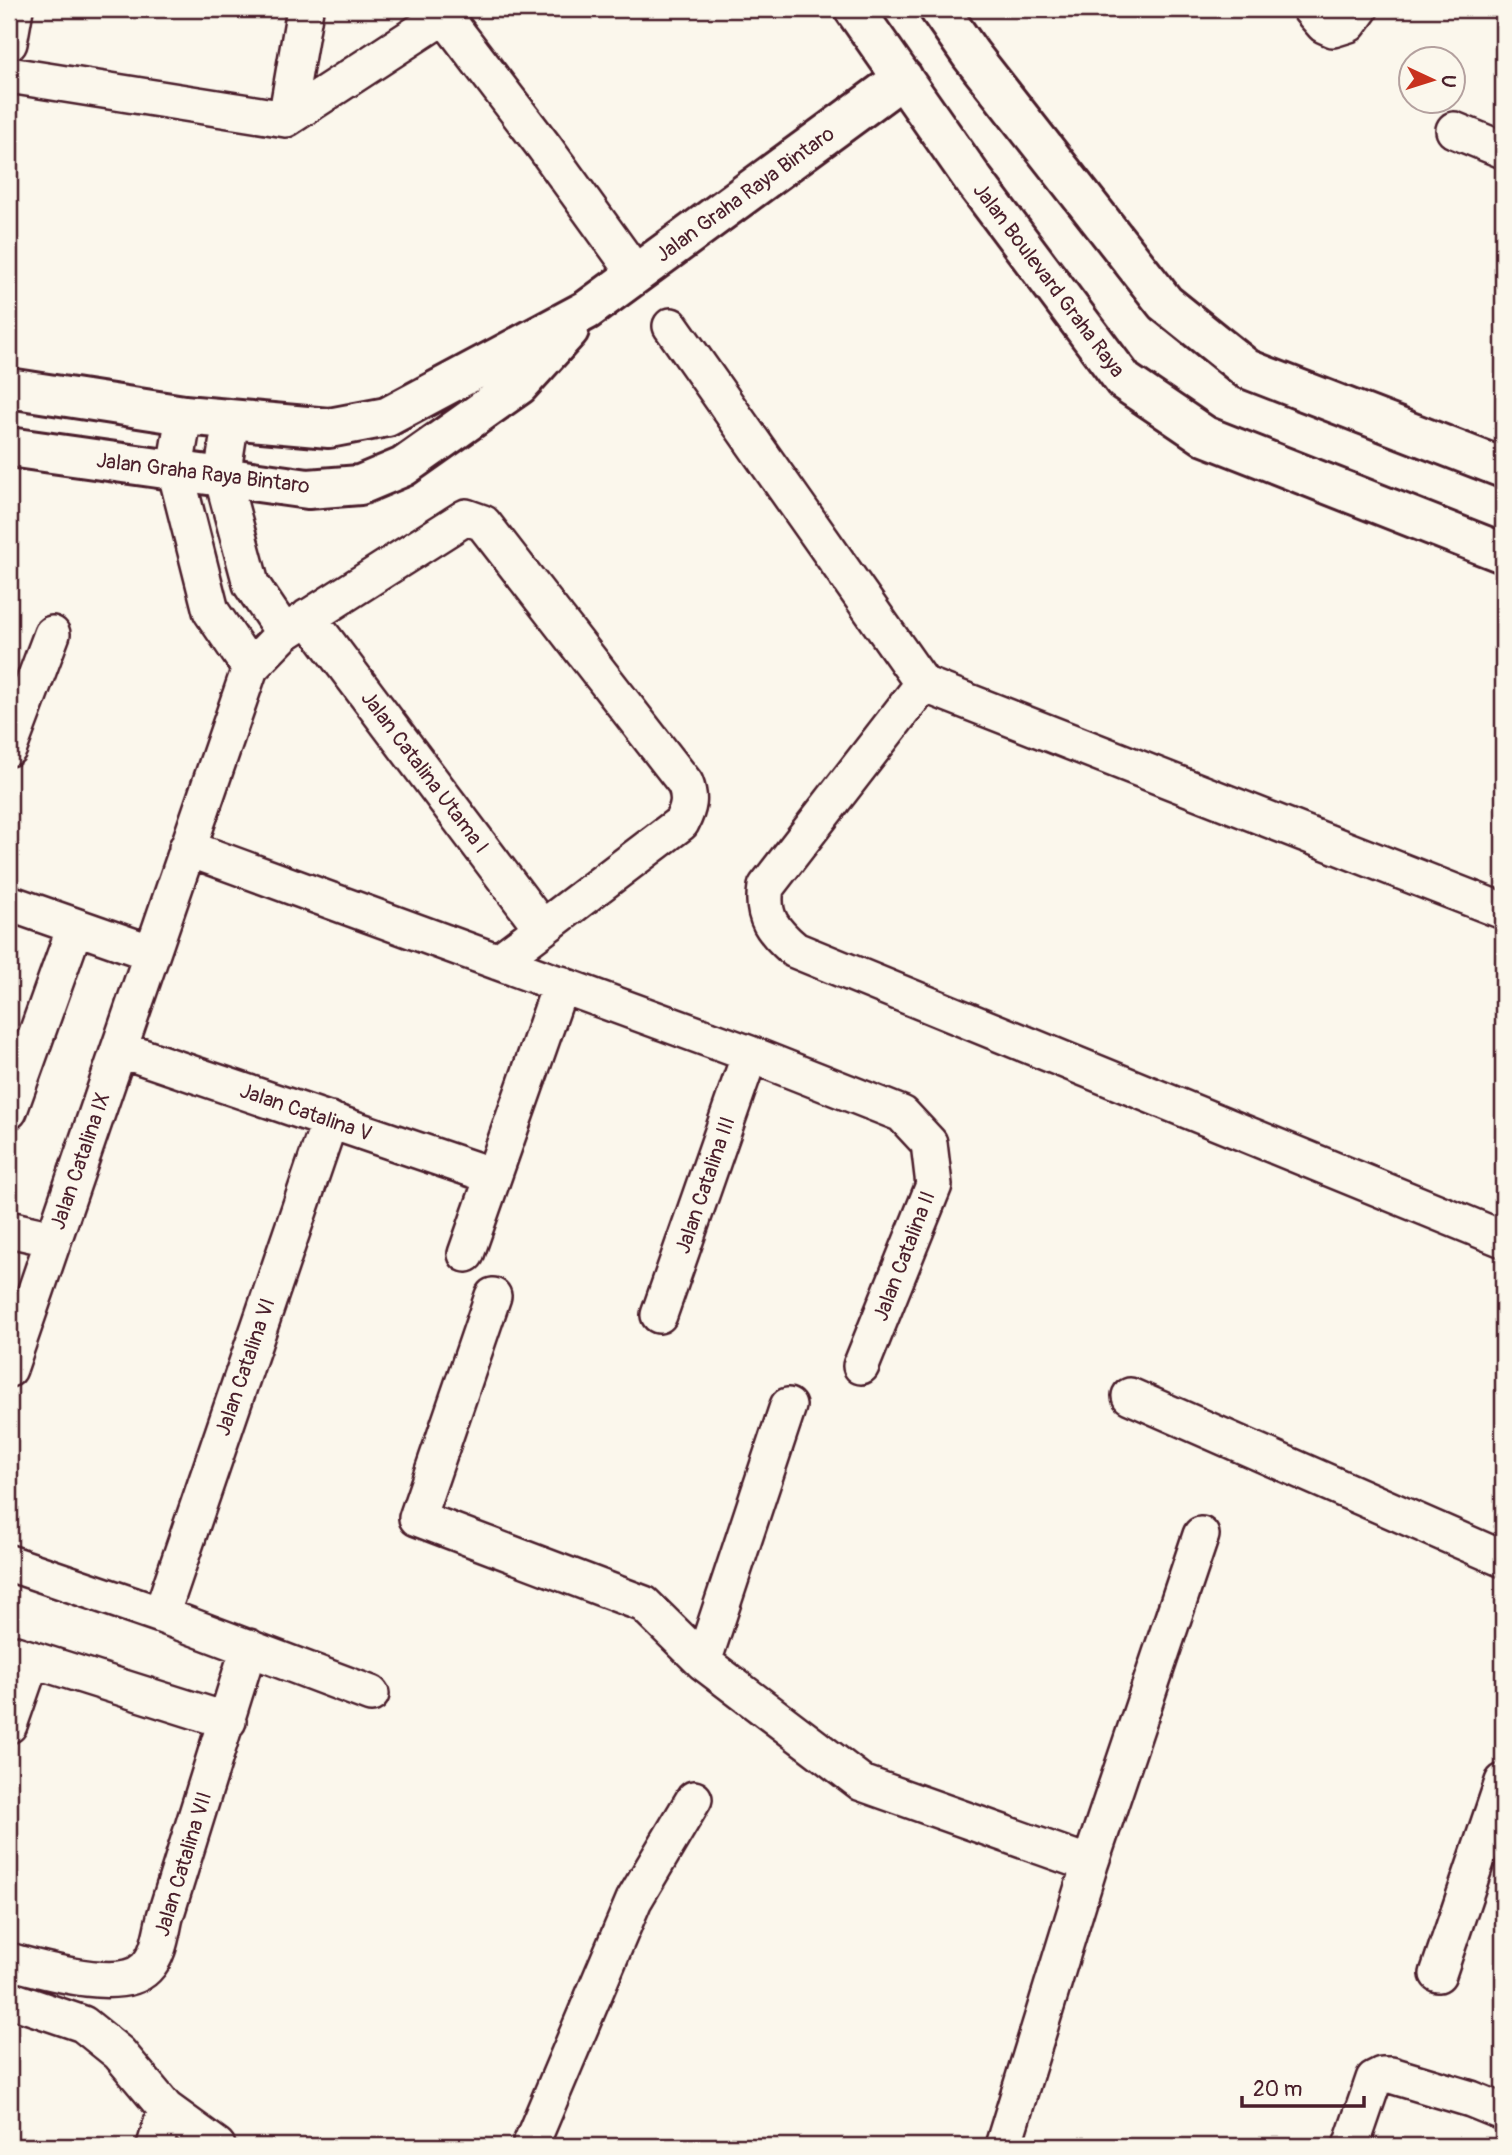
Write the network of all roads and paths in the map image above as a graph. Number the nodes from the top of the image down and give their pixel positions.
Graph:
1 (15, 9) edge
2 (305, 9) edge
3 (854, 9) edge
4 (939, 9) edge
5 (1310, 9) edge
6 (1360, 9) edge
7 (442, 12) edge
8 (9, 43) edge
9 (9, 75) edge
10 (903, 78) junction
11 (286, 119) junction
12 (1454, 130) dead end
13 (1503, 150) edge
14 (636, 274) junction
15 (587, 310) junction
16 (671, 326) dead end
17 (9, 388) edge
18 (184, 415) junction
19 (231, 420) junction
20 (9, 447) edge
21 (1503, 468) edge
22 (175, 469) junction
23 (222, 476) junction
24 (1503, 553) edge
25 (296, 625) junction
26 (52, 634) dead end
27 (250, 668) junction
28 (923, 684) junction
29 (9, 748) edge
30 (187, 848) junction
31 (9, 904) edge
32 (1503, 911) edge
33 (75, 927) junction
34 (542, 928) junction
35 (152, 953) junction
36 (498, 962) junction
37 (561, 984) junction
38 (119, 1049) junction
39 (750, 1054) junction
40 (9, 1111) edge
41 (330, 1120) junction
42 (493, 1176) junction
43 (9, 1229) edge
44 (54, 1239) junction
45 (1503, 1239) edge
46 (466, 1254) dead end
47 (493, 1296) dead end
48 (659, 1315) dead end
49 (860, 1366) dead end
50 (9, 1369) edge
51 (1130, 1396) dead end
52 (788, 1406) dead end
53 (1201, 1535) dead end
54 (1503, 1559) edge
55 (9, 1563) edge
56 (161, 1615) junction
57 (249, 1647) junction
58 (21, 1655) edge
59 (703, 1662) junction
60 (371, 1694) dead end
61 (228, 1721) junction
62 (9, 1725) edge
63 (1503, 1782) edge
64 (694, 1799) dead end
65 (1090, 1864) junction
66 (22, 1965) edge
67 (1438, 1974) dead end
68 (9, 1999) edge
69 (166, 2109) junction
70 (1503, 2112) edge
71 (155, 2146) edge
72 (217, 2146) edge
73 (530, 2146) edge
74 (1003, 2146) edge
75 (1351, 2146) edge

1 - 8 street
2 - 11 street
3 - 10 main road, Jalan Boulevard Graha Raya
4 - 21 main road
5 - 6 street
7 - 11 street
7 - 14 street
9 - 11 street
10 - 14 main road, Jalan Graha Raya Bintaro
10 - 24 main road, Jalan Boulevard Graha Raya
12 - 13 street
14 - 15 main road, Jalan Graha Raya Bintaro
15 - 19 main road, Jalan Graha Raya Bintaro
15 - 23 main road, Jalan Graha Raya Bintaro
16 - 28 street
17 - 18 main road, Jalan Graha Raya Bintaro
18 - 19 main road, Jalan Graha Raya Bintaro
18 - 22 street
19 - 23 street
20 - 22 main road, Jalan Graha Raya Bintaro
22 - 23 main road, Jalan Graha Raya Bintaro
22 - 27 street
23 - 25 street, Jalan Catalina Utama I
25 - 27 street
25 - 34 street, Jalan Catalina Utama I
25 - 34 street
26 - 29 street
27 - 30 street, Jalan Catalina IX
28 - 32 street
28 - 45 street
30 - 35 street, Jalan Catalina IX
30 - 36 street
31 - 33 street
33 - 35 street
33 - 40 street
34 - 36 street
35 - 38 street, Jalan Catalina IX
36 - 37 street
37 - 39 street
37 - 42 street
38 - 41 street, Jalan Catalina V
38 - 44 street, Jalan Catalina IX
39 - 48 street, Jalan Catalina III
39 - 49 street, Jalan Catalina II
41 - 42 street, Jalan Catalina V
41 - 56 street, Jalan Catalina VI
42 - 46 street
43 - 44 street
44 - 50 street, Jalan Catalina IX
47 - 59 street
51 - 54 street
52 - 59 street
53 - 65 street
55 - 56 street
56 - 57 street
57 - 60 street
57 - 61 street, Jalan Catalina VII
58 - 61 street
58 - 62 street
59 - 65 street
61 - 66 street, Jalan Catalina VII
63 - 67 street
64 - 73 street
65 - 74 street
68 - 69 street
69 - 71 street
69 - 72 street
70 - 75 street

